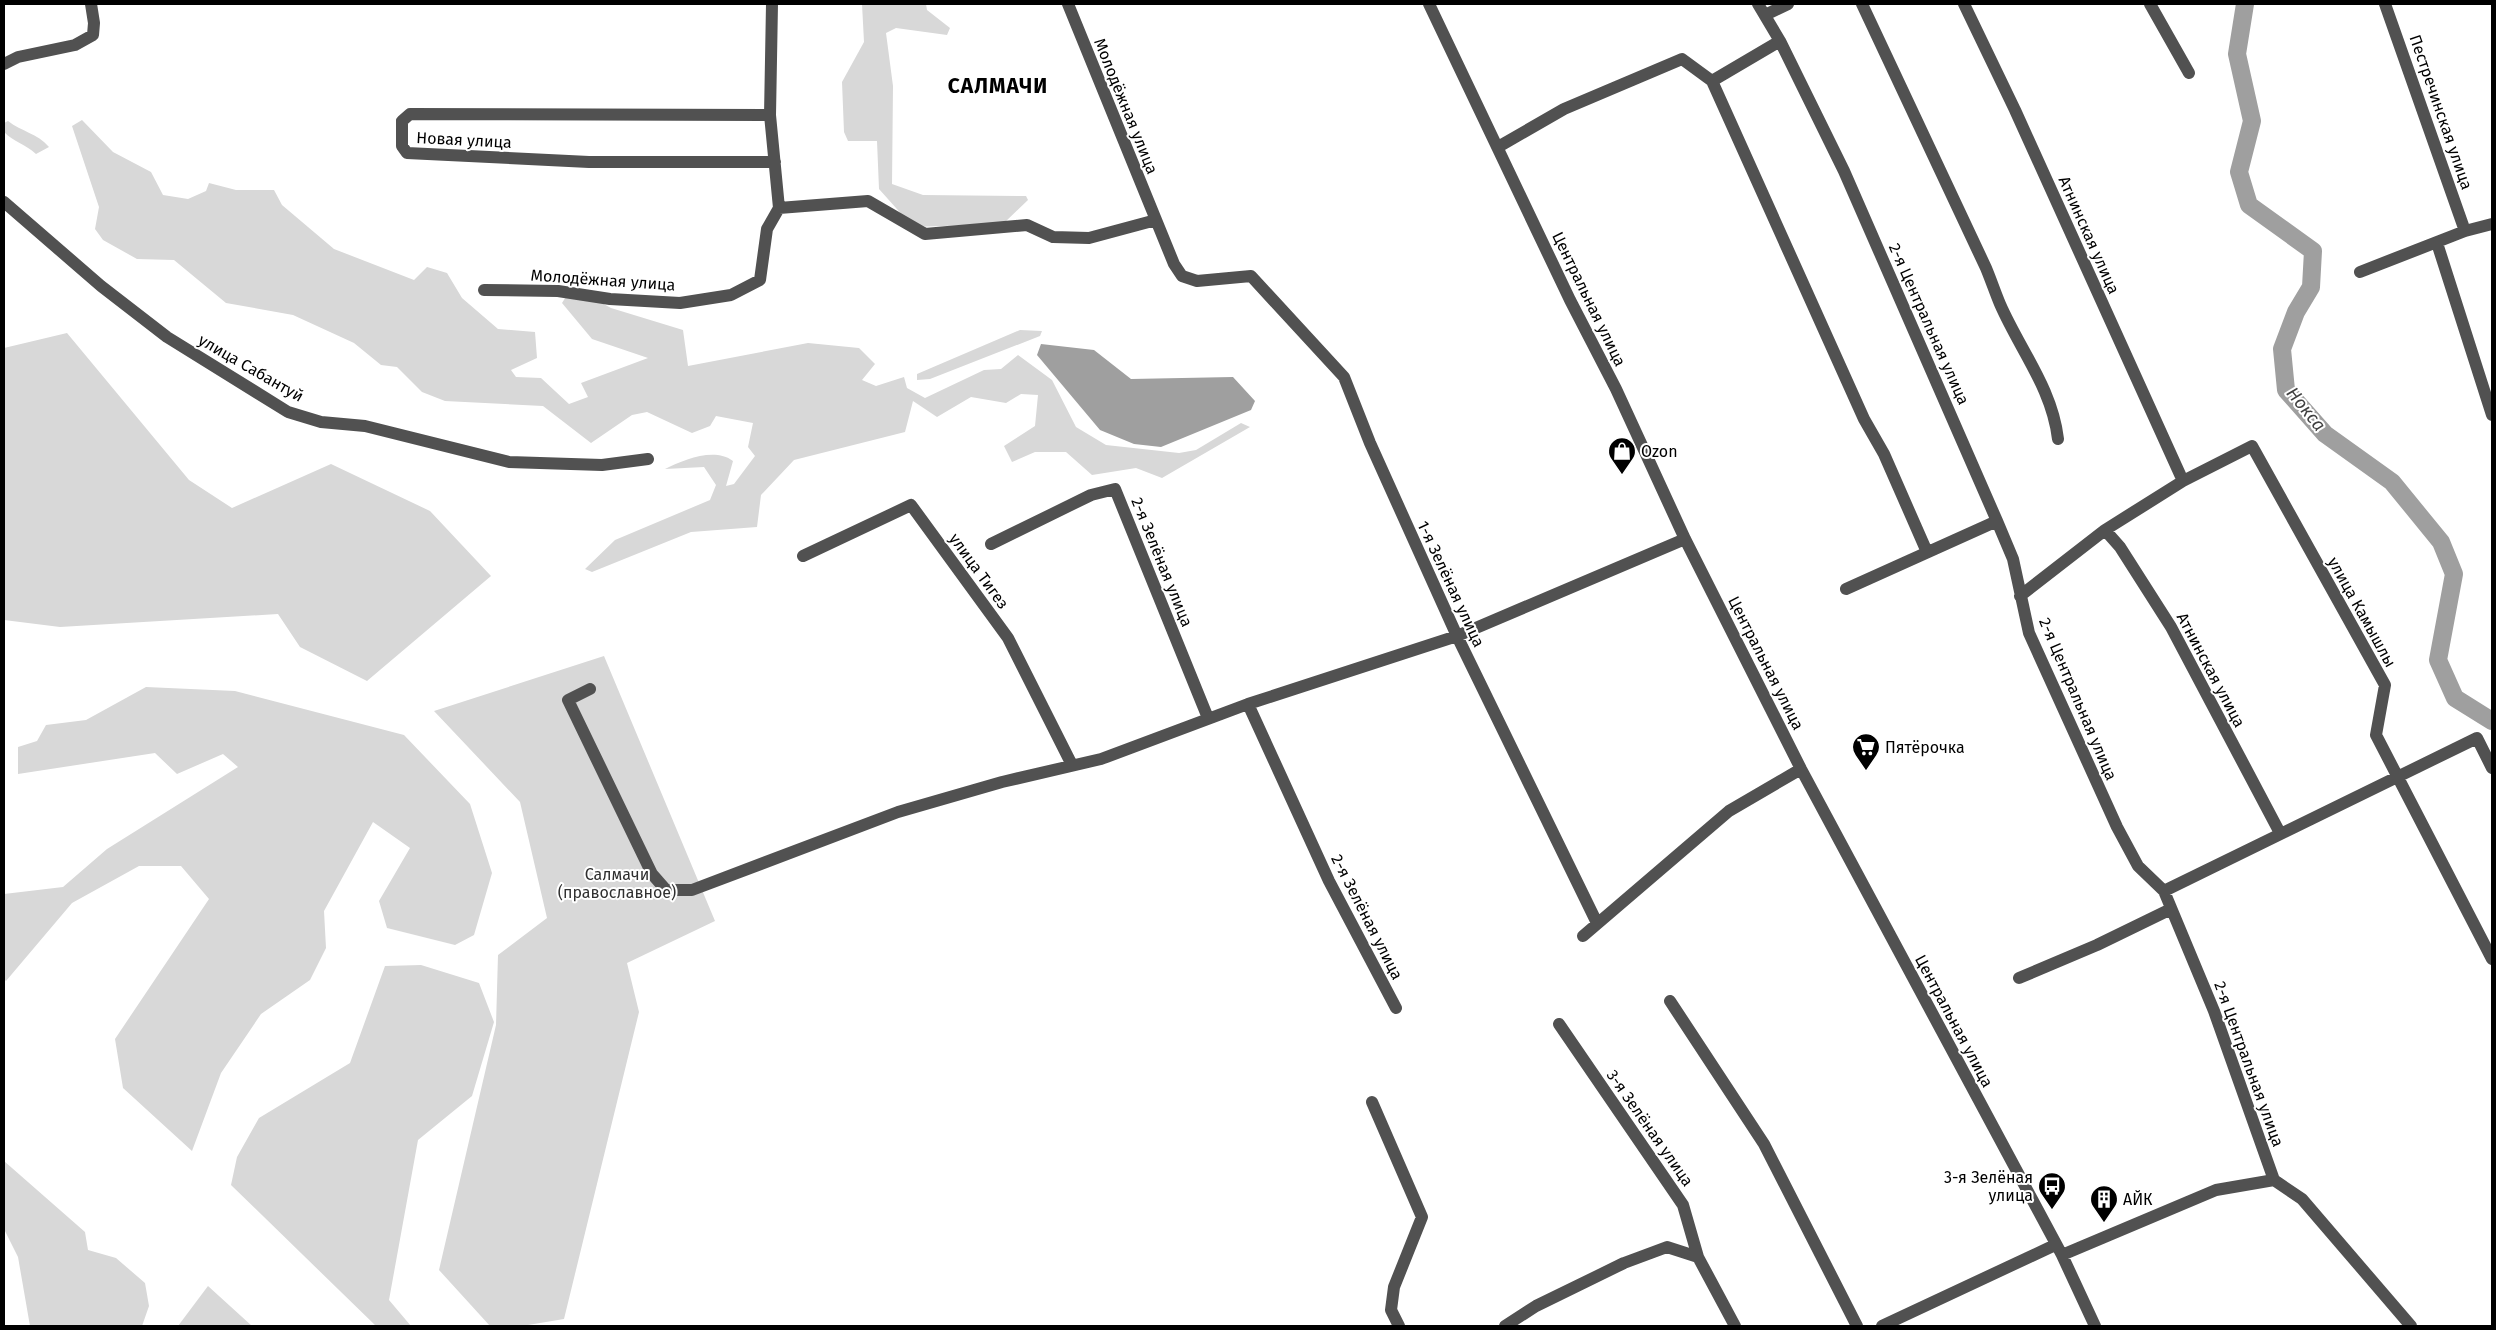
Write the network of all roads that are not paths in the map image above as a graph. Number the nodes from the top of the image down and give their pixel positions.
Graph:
1 (91, 4) edge
2 (772, 4) edge
3 (1068, 4) edge
4 (1429, 4) edge
5 (1758, 4) edge
6 (1788, 4) edge
7 (1862, 4) edge
8 (1964, 4) edge
9 (2150, 4) edge
10 (2385, 4) edge
11 (1765, 15) junction
12 (1780, 41) junction
13 (4, 64) edge
14 (2189, 73) dead end
15 (1712, 81) junction
16 (770, 115) junction
17 (1498, 147) junction
18 (774, 162) junction
19 (4, 202) edge
20 (778, 208) junction
21 (1156, 220) junction
22 (2492, 224) edge
23 (2465, 232) junction
24 (2437, 243) junction
25 (2360, 272) dead end
26 (1251, 276) joint
27 (484, 290) dead end
28 (2492, 415) edge
29 (2058, 439) dead end
30 (648, 460) dead end
31 (2183, 481) junction
32 (1997, 521) junction
33 (2105, 530) junction
34 (1685, 539) junction
35 (991, 544) dead end
36 (1927, 552) junction
37 (803, 556) dead end
38 (1846, 589) dead end
39 (2020, 596) junction
40 (1457, 636) junction
41 (590, 689) dead end
42 (1248, 704) junction
43 (1208, 718) junction
44 (1072, 765) junction
45 (2492, 768) edge
46 (1802, 769) junction
47 (2398, 778) junction
48 (2280, 833) junction
49 (2164, 892) junction
50 (2171, 909) junction
51 (1597, 923) junction
52 (1582, 936) dead end
53 (2492, 959) edge
54 (2019, 978) dead end
55 (1670, 1001) dead end
56 (1396, 1008) dead end
57 (1559, 1024) dead end
58 (1372, 1102) dead end
59 (2274, 1180) junction
60 (2058, 1250) junction
61 (1698, 1257) junction
62 (1399, 1326) edge
63 (1505, 1326) edge
64 (1735, 1326) edge
65 (1858, 1326) edge
66 (1882, 1326) edge
67 (2095, 1326) edge
68 (2411, 1326) edge

1 - 13 street
2 - 16 street
3 - 21 street, Молодёжная улица
4 - 17 street, Центральная улица
5 - 11 street, 2-я Центральная улица
6 - 11 street
7 - 29 street
8 - 31 street, Атнинская улица
9 - 14 street
10 - 23 street, Пестречинская улица
11 - 12 street, 2-я Центральная улица
12 - 15 street
12 - 32 street, 2-я Центральная улица
15 - 17 street
15 - 36 street
16 - 18 street
16 - 18 street, Новая улица
17 - 34 street, Центральная улица
18 - 20 street
19 - 30 street, улица Сабантуй
20 - 21 street
20 - 27 street, Молодёжная улица
21 - 26 street, Молодёжная улица
22 - 23 street
23 - 24 street
24 - 25 street
24 - 28 street
26 - 40 street, 1-я Зелёная улица
31 - 33 street
31 - 47 street, улица Камышлы
32 - 36 street
32 - 39 street, 2-я Центральная улица
33 - 39 street
33 - 48 street, Атнинская улица
34 - 40 street
34 - 46 street, Центральная улица
35 - 43 street, 2-я Зелёная улица
36 - 38 street
37 - 44 street, улица Тигез
39 - 49 street, 2-я Центральная улица
40 - 42 street
40 - 51 street, 1-я Зелёная улица
41 - 44 street
42 - 43 street
42 - 56 street, 2-я Зелёная улица
43 - 44 street
45 - 47 street
46 - 51 street
46 - 60 street, Центральная улица
47 - 48 street
47 - 53 street, улица Камышлы
48 - 49 street
49 - 50 street, 2-я Центральная улица
50 - 54 street
50 - 59 street, 2-я Центральная улица
51 - 52 street
55 - 65 street
57 - 61 street, 3-я Зелёная улица
58 - 62 street
59 - 60 street
59 - 68 street
60 - 66 street
60 - 67 street, Центральная улица
61 - 63 street
61 - 64 street, 3-я Зелёная улица

